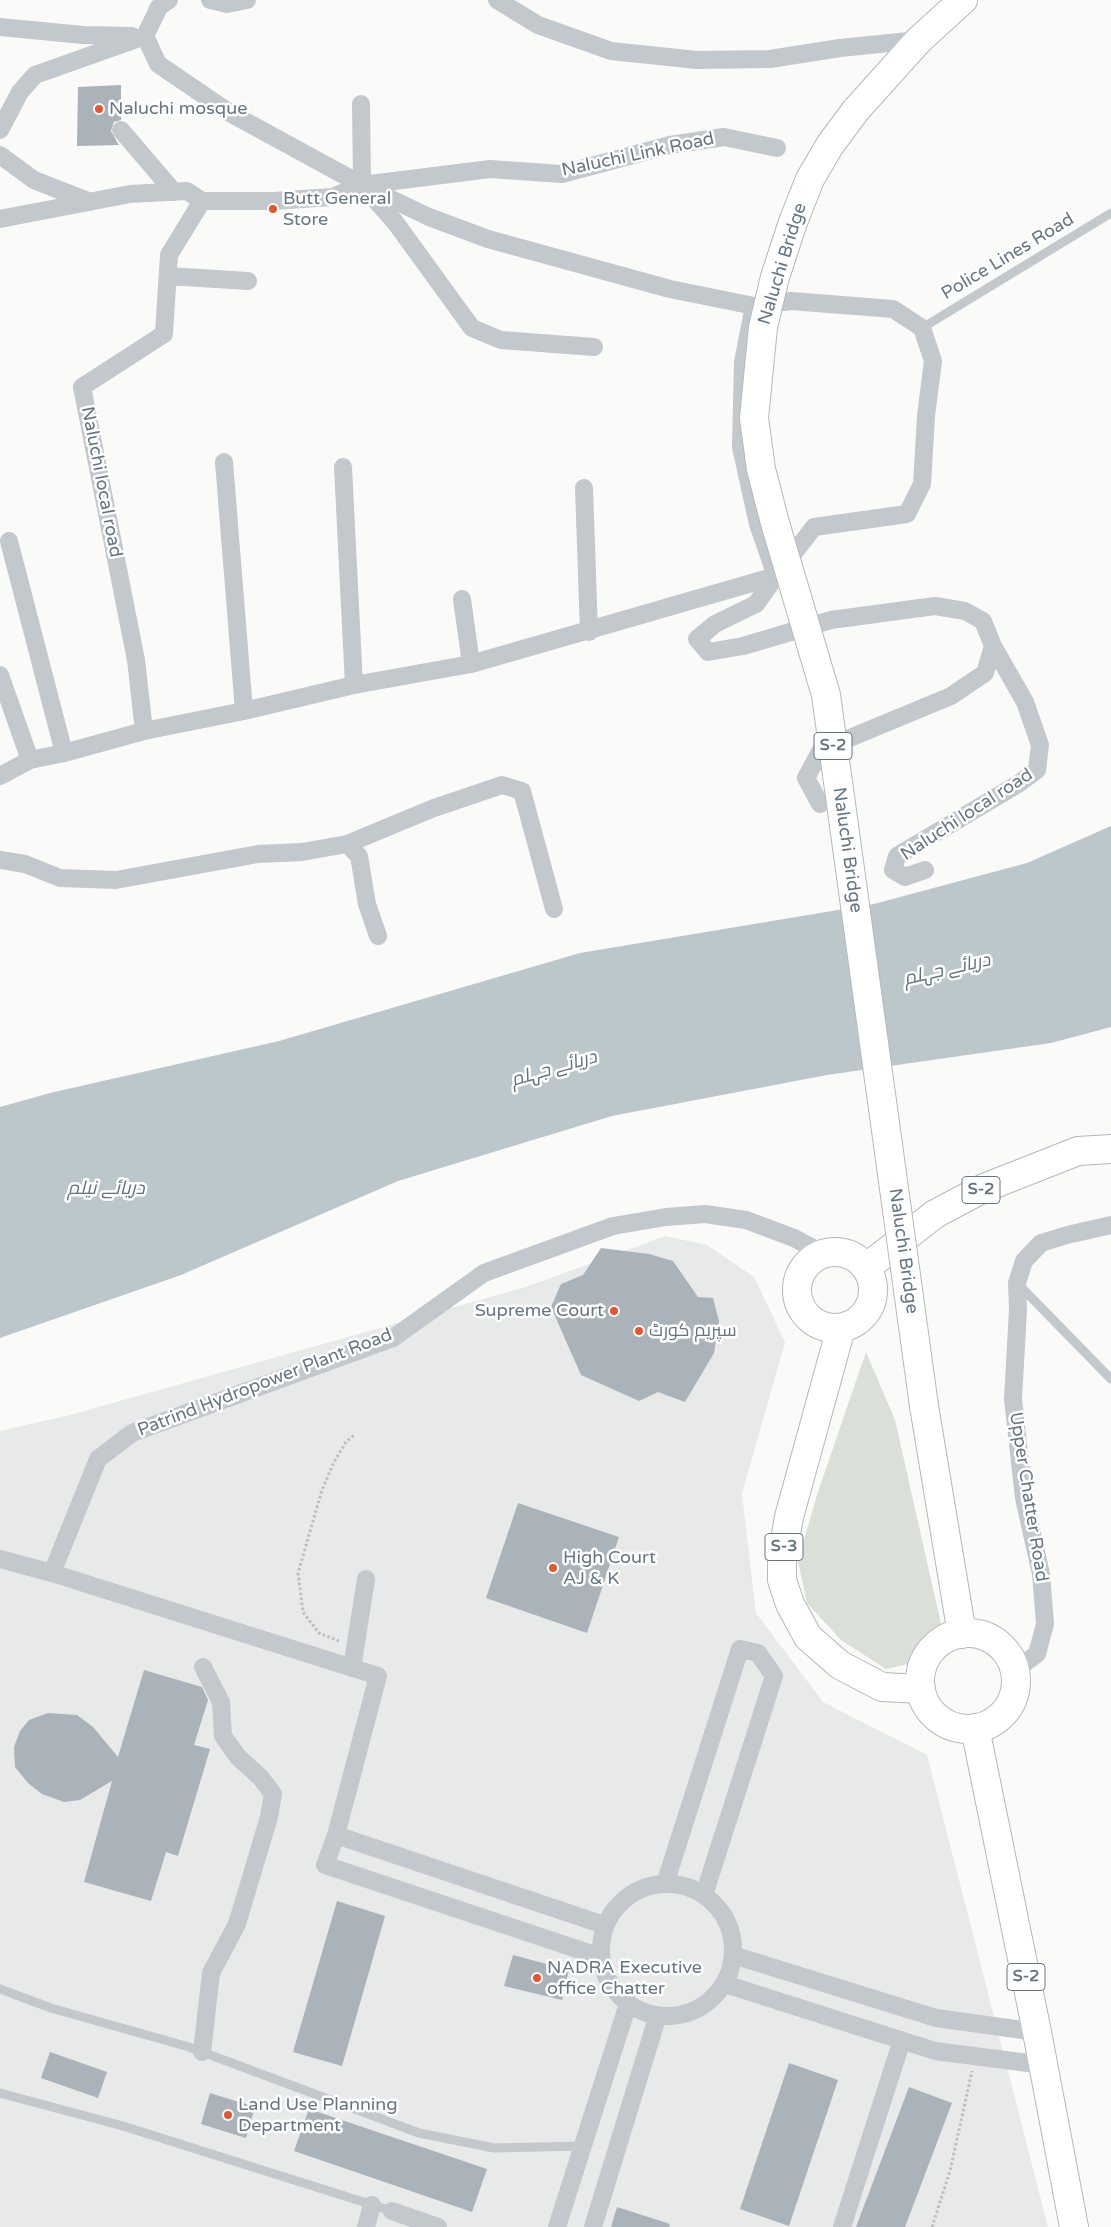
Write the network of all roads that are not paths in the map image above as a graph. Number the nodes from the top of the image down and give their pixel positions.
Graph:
1 (169, 0) edge
2 (210, 0) edge
3 (247, 0) edge
4 (497, 0) edge
5 (963, 0) edge
6 (0, 27) edge
7 (145, 36) junction
8 (919, 40) junction
9 (361, 104) dead end
10 (0, 130) edge
11 (121, 130) dead end
12 (777, 148) dead end
13 (0, 155) edge
14 (362, 185) junction
15 (174, 192) junction
16 (202, 201) junction
17 (90, 202) junction
18 (1111, 213) edge
19 (0, 219) edge
20 (168, 276) junction
21 (248, 281) dead end
22 (754, 306) junction
23 (922, 328) junction
24 (594, 347) dead end
25 (224, 462) dead end
26 (343, 467) dead end
27 (584, 488) dead end
28 (9, 541) dead end
29 (776, 576) junction
30 (462, 598) dead end
31 (589, 632) junction
32 (993, 646) junction
33 (471, 664) junction
34 (0, 675) edge
35 (354, 686) junction
36 (244, 711) junction
37 (144, 731) junction
38 (64, 753) junction
39 (30, 760) junction
40 (0, 776) edge
41 (820, 804) dead end
42 (347, 844) junction
43 (0, 860) edge
44 (925, 870) dead end
45 (554, 909) dead end
46 (378, 936) dead end
47 (1111, 1149) edge
48 (1110, 1226) edge
49 (822, 1253) junction
50 (867, 1267) junction
51 (1017, 1283) junction
52 (841, 1328) junction
53 (1111, 1379) edge
54 (0, 1559) edge
55 (52, 1573) junction
56 (366, 1579) dead end
57 (962, 1634) junction
58 (203, 1667) dead end
59 (352, 1668) junction
60 (1015, 1670) junction
61 (921, 1689) junction
62 (974, 1728) junction
63 (336, 1835) junction
64 (665, 1884) junction
65 (704, 1895) junction
66 (604, 1925) junction
67 (733, 1956) junction
68 (601, 1957) junction
69 (725, 1984) junction
70 (0, 1989) edge
71 (628, 2004) junction
72 (658, 2015) junction
73 (1037, 2032) junction
74 (902, 2040) junction
75 (202, 2052) junction
76 (1044, 2065) junction
77 (0, 2093) edge
78 (583, 2146) junction
79 (372, 2205) junction
80 (392, 2211) joint
81 (366, 2227) edge
82 (438, 2227) edge
83 (557, 2227) edge
84 (592, 2227) edge
85 (842, 2227) edge
86 (1074, 2227) edge

1 - 7 street
2 - 3 street
4 - 8 street
5 - 8 highway, Naluchi Bridge
6 - 7 street
7 - 10 street
7 - 14 street
8 - 57 highway, Naluchi Bridge / S-2, bridge
9 - 14 street
11 - 15 street
12 - 14 street, Naluchi Link Road
13 - 17 street
14 - 16 street
14 - 22 street
14 - 24 street
15 - 16 street
15 - 17 street
16 - 20 street, Naluchi local road
17 - 19 street
18 - 23 lane, Police Lines Road
20 - 21 street
20 - 37 street, Naluchi local road
22 - 23 street
22 - 29 street
23 - 29 street
25 - 36 street
26 - 35 street
27 - 31 street
28 - 38 street
29 - 31 street
29 - 32 street, Naluchi local road
30 - 33 street
31 - 33 street
32 - 41 street
32 - 44 street, Naluchi local road
33 - 35 street
34 - 39 street
35 - 36 street
36 - 37 street
37 - 38 street
38 - 39 street
39 - 40 street
42 - 43 street
42 - 45 street
42 - 46 street
47 - 50 highway, S-2
48 - 51 street, Upper Chatter Road
49 - 50 highway
49 - 52 highway
49 - 55 street, Patrind Hydropower Plant Road
50 - 52 highway
51 - 53 lane
51 - 60 street, Upper Chatter Road
52 - 61 highway, S-3
54 - 55 street
55 - 59 street
56 - 59 street
57 - 60 highway
57 - 61 highway
58 - 75 street
59 - 63 street
60 - 62 highway
61 - 62 highway
62 - 73 highway, S-2
63 - 66 street
63 - 68 street
64 - 65 street
64 - 65 street
64 - 66 street
65 - 67 street
66 - 68 street
67 - 69 street
67 - 73 street
68 - 71 street
69 - 72 street
69 - 74 street
70 - 75 lane
71 - 72 street
71 - 78 street
72 - 84 street
73 - 76 highway, S-2
74 - 76 street
74 - 85 street
75 - 78 lane
76 - 86 highway, S-2
77 - 79 lane
78 - 83 street
79 - 80 lane
79 - 81 street
80 - 82 street

